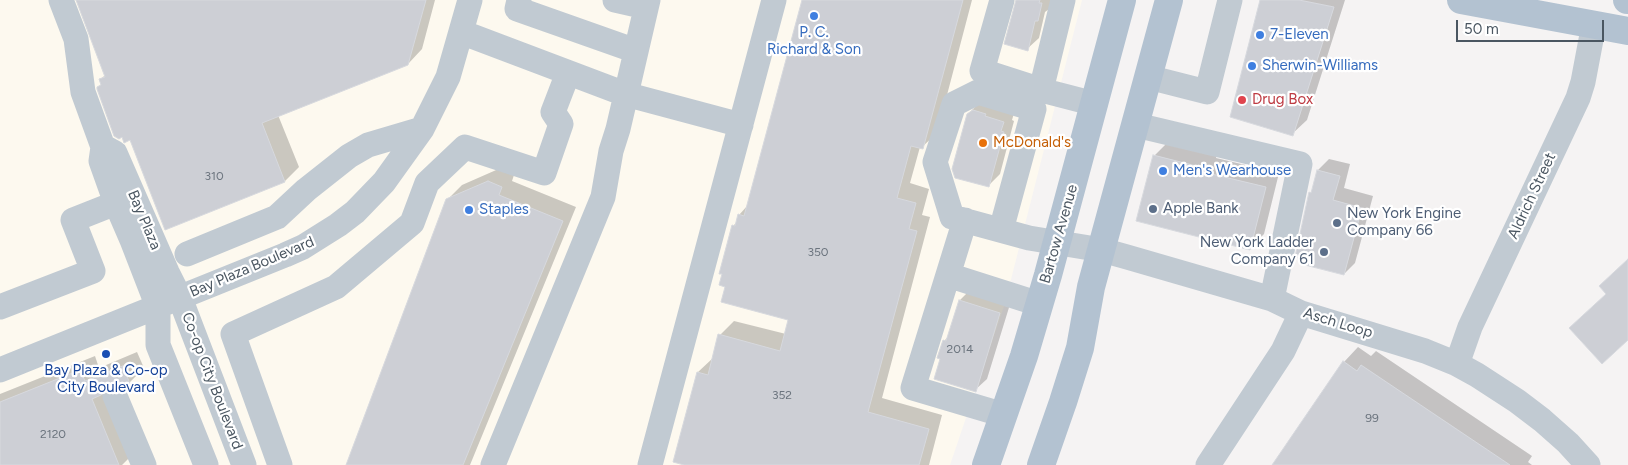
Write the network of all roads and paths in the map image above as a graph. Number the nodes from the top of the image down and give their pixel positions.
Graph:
1 (61, 0) edge
2 (470, 0) edge
3 (519, 0) edge
4 (616, 0) edge
5 (774, 0) edge
6 (1002, 0) edge
7 (1063, 0) edge
8 (1122, 0) edge
9 (1169, 0) edge
10 (1230, 0) edge
11 (1461, 0) edge
12 (647, 4) edge
13 (1594, 24) junction
14 (1628, 31) edge
15 (461, 32) junction
16 (636, 51) junction
17 (568, 73) junction
18 (1148, 77) junction
19 (1041, 90) junction
20 (625, 94) junction
21 (1095, 104) junction
22 (741, 125) junction
23 (1136, 125) junction
24 (422, 129) junction
25 (103, 147) junction
26 (116, 203) junction
27 (958, 218) junction
28 (1001, 230) junction
29 (1057, 243) junction
30 (1102, 250) junction
31 (187, 254) dead end
32 (948, 275) junction
33 (1272, 299) junction
34 (169, 302) junction
35 (1039, 304) junction
36 (0, 307) edge
37 (1301, 314) junction
38 (1457, 364) junction
39 (0, 370) edge
40 (115, 396) dead end
41 (1004, 416) junction
42 (144, 465) edge
43 (206, 465) edge
44 (244, 465) edge
45 (280, 465) edge
46 (493, 465) edge
47 (650, 465) edge
48 (986, 465) edge
49 (1041, 465) edge
50 (1208, 465) edge
51 (1588, 465) edge

1 - 25 street, Bay Plaza
2 - 15 street, Bay Plaza Boulevard
3 - 16 street
4 - 12 street
5 - 22 street
6 - 19 street
7 - 19 street
8 - 21 main road, Bartow Avenue
9 - 18 main road
10 - 18 street
11 - 13 main road
12 - 16 street
13 - 14 main road
13 - 38 street, Aldrich Street
15 - 17 street
15 - 24 street, Bay Plaza Boulevard
16 - 20 street
17 - 20 street
17 - 45 street
18 - 23 main road
19 - 21 street
20 - 22 street
20 - 46 street
21 - 29 main road, Bartow Avenue
22 - 47 street
23 - 30 main road
23 - 33 street
24 - 31 street
24 - 34 street, Bay Plaza Boulevard
25 - 26 street, Bay Plaza
25 - 34 street, Bay Plaza
26 - 34 street, Bay Plaza
26 - 36 street
27 - 28 street, Asch Loop
27 - 28 street
27 - 32 street
28 - 29 street, Asch Loop
29 - 30 street, Asch Loop
29 - 35 main road, Bartow Avenue
30 - 33 street, Asch Loop
30 - 49 main road
32 - 35 street
32 - 41 street
33 - 37 street, Asch Loop
34 - 39 street, Bay Plaza Boulevard
34 - 43 street, Co-op City Boulevard
34 - 44 street, Co-op City Boulevard
35 - 41 main road, Bartow Avenue
37 - 38 street, Asch Loop
37 - 50 street
38 - 51 street, Asch Loop
40 - 42 street
41 - 48 main road, Bartow Avenue

